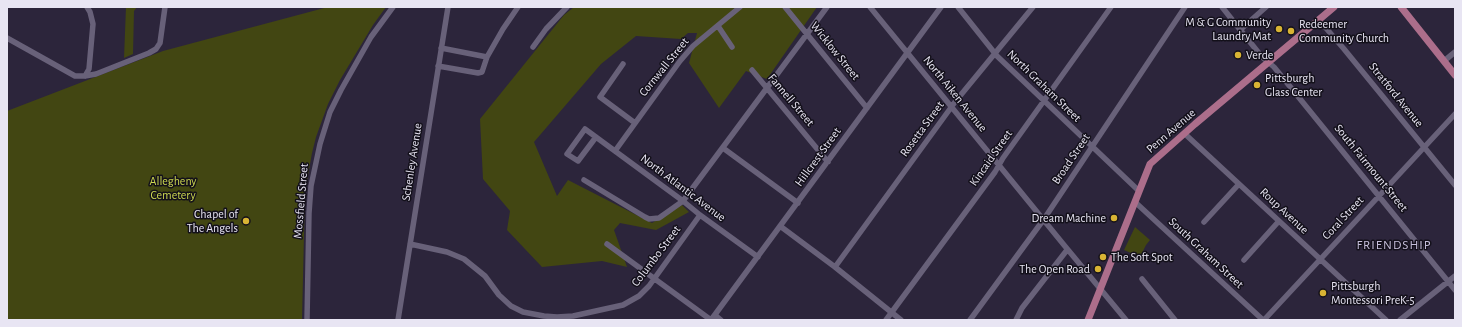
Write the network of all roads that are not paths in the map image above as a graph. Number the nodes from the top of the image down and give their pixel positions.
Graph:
1 (87, 7) edge
2 (165, 7) edge
3 (393, 7) edge
4 (448, 7) edge
5 (518, 7) edge
6 (566, 7) edge
7 (740, 7) edge
8 (785, 7) edge
9 (827, 7) edge
10 (870, 7) edge
11 (941, 7) edge
12 (958, 7) edge
13 (1033, 7) edge
14 (1111, 7) edge
15 (1185, 7) edge
16 (1222, 7) edge
17 (1266, 7) edge
18 (1334, 7) edge
19 (1401, 7) edge
20 (1319, 20) junction
21 (718, 26) junction
22 (1240, 30) junction
23 (806, 33) junction
24 (7, 38) edge
25 (533, 47) dead end
26 (732, 47) dead end
27 (441, 48) junction
28 (1455, 52) edge
29 (908, 53) junction
30 (994, 53) junction
31 (487, 57) junction
32 (1444, 61) junction
33 (1268, 62) junction
34 (623, 64) dead end
35 (438, 66) junction
36 (752, 70) dead end
37 (1455, 75) edge
38 (85, 76) junction
39 (766, 87) junction
40 (1044, 101) junction
41 (952, 107) junction
42 (867, 108) junction
43 (1455, 114) edge
44 (635, 123) junction
45 (1185, 134) junction
46 (596, 137) junction
47 (1092, 147) junction
48 (1424, 147) junction
49 (723, 148) junction
50 (615, 151) junction
51 (828, 162) junction
52 (999, 165) junction
53 (584, 180) dead end
54 (1239, 184) junction
55 (1455, 185) edge
56 (1139, 191) junction
57 (1379, 196) junction
58 (683, 201) junction
59 (1135, 202) junction
60 (798, 203) junction
61 (700, 215) junction
62 (1044, 219) junction
63 (1279, 221) junction
64 (1204, 222) dead end
65 (780, 226) junction
66 (410, 244) junction
67 (608, 244) dead end
68 (1067, 250) junction
69 (758, 257) junction
70 (1244, 260) dead end
71 (1320, 260) junction
72 (835, 267) junction
73 (1455, 276) edge
74 (654, 278) junction
75 (1142, 279) dead end
76 (1448, 282) junction
77 (1100, 288) junction
78 (1455, 290) edge
79 (891, 313) junction
80 (712, 318) edge
81 (307, 320) edge
82 (398, 320) edge
83 (721, 320) edge
84 (886, 320) edge
85 (901, 320) edge
86 (970, 320) edge
87 (1016, 320) edge
88 (1088, 320) edge
89 (1126, 320) edge
90 (1175, 320) edge
91 (1264, 320) edge
92 (1386, 320) edge
93 (1400, 320) edge

1 - 38 street
2 - 38 street
3 - 81 street, Mossfield Street
4 - 27 street, Schenley Avenue
5 - 31 street
6 - 25 street
7 - 21 street, Cornwall Street
8 - 23 street, Wicklow Street
9 - 23 street
10 - 29 street, North Aiken Avenue
11 - 29 street, Hillcrest Street
12 - 30 street, North Graham Street
13 - 30 street, Rosetta Street
14 - 40 street, Kincaid Street
15 - 47 street, Broad Street
16 - 22 street, South Fairmount Street
17 - 22 street
18 - 20 main road, Penn Avenue
19 - 32 main road
20 - 33 main road, Penn Avenue
20 - 48 street, Stratford Avenue
21 - 26 street
21 - 44 street, Cornwall Street
22 - 33 street, South Fairmount Street
23 - 39 street
23 - 42 street, Wicklow Street
24 - 38 street
27 - 31 street
27 - 35 street, Schenley Avenue
28 - 32 street
29 - 41 street, North Aiken Avenue
29 - 42 street, Hillcrest Street
30 - 40 street, North Graham Street
30 - 41 street, Rosetta Street
31 - 35 street
32 - 37 main road
33 - 45 main road, Penn Avenue
33 - 57 street, South Fairmount Street
34 - 44 street
35 - 66 street, Schenley Avenue
36 - 39 street, Fannell Street
39 - 49 street
39 - 51 street, Fannell Street
40 - 47 street, North Graham Street
40 - 52 street, Kincaid Street
41 - 52 street, North Aiken Avenue
41 - 72 street, Rosetta Street
42 - 51 street, Hillcrest Street
43 - 48 street, Coral Street
44 - 50 street, Cornwall Street
45 - 54 street, Roup Avenue
45 - 56 main road, Penn Avenue
46 - 46 street, North Atlantic Avenue
46 - 50 street, North Atlantic Avenue
47 - 56 street, North Graham Street
47 - 62 street, Broad Street
48 - 55 street, Stratford Avenue
48 - 57 street, Coral Street
49 - 58 street
49 - 60 street
50 - 58 street, North Atlantic Avenue
51 - 60 street, Hillcrest Street
52 - 62 street, North Aiken Avenue
52 - 79 street, Kincaid Street
53 - 58 street
54 - 63 street, Roup Avenue
54 - 64 street
56 - 59 main road, Penn Avenue
57 - 71 street, Coral Street
57 - 76 street, South Fairmount Street
58 - 61 street, North Atlantic Avenue
59 - 77 main road, Penn Avenue
59 - 91 street, South Graham Street
60 - 65 street, Hillcrest Street
61 - 69 street, North Atlantic Avenue
61 - 74 street, Columbo Street
62 - 68 street, North Aiken Avenue
62 - 86 street, Broad Street
63 - 70 street
63 - 71 street, Roup Avenue
65 - 69 street, Hillcrest Street
65 - 72 street
66 - 74 street, Columbo Street
66 - 82 street, Schenley Avenue
67 - 74 street
68 - 77 street, North Aiken Avenue
68 - 87 street
69 - 80 street, Hillcrest Street
71 - 91 street, Coral Street
71 - 92 street, Roup Avenue
72 - 79 street
73 - 76 street
74 - 80 street
75 - 90 street
76 - 78 street, South Fairmount Street
76 - 93 street
77 - 88 main road, Penn Avenue
77 - 89 street, North Aiken Avenue
79 - 84 street, Kincaid Street
79 - 85 street
80 - 83 street

